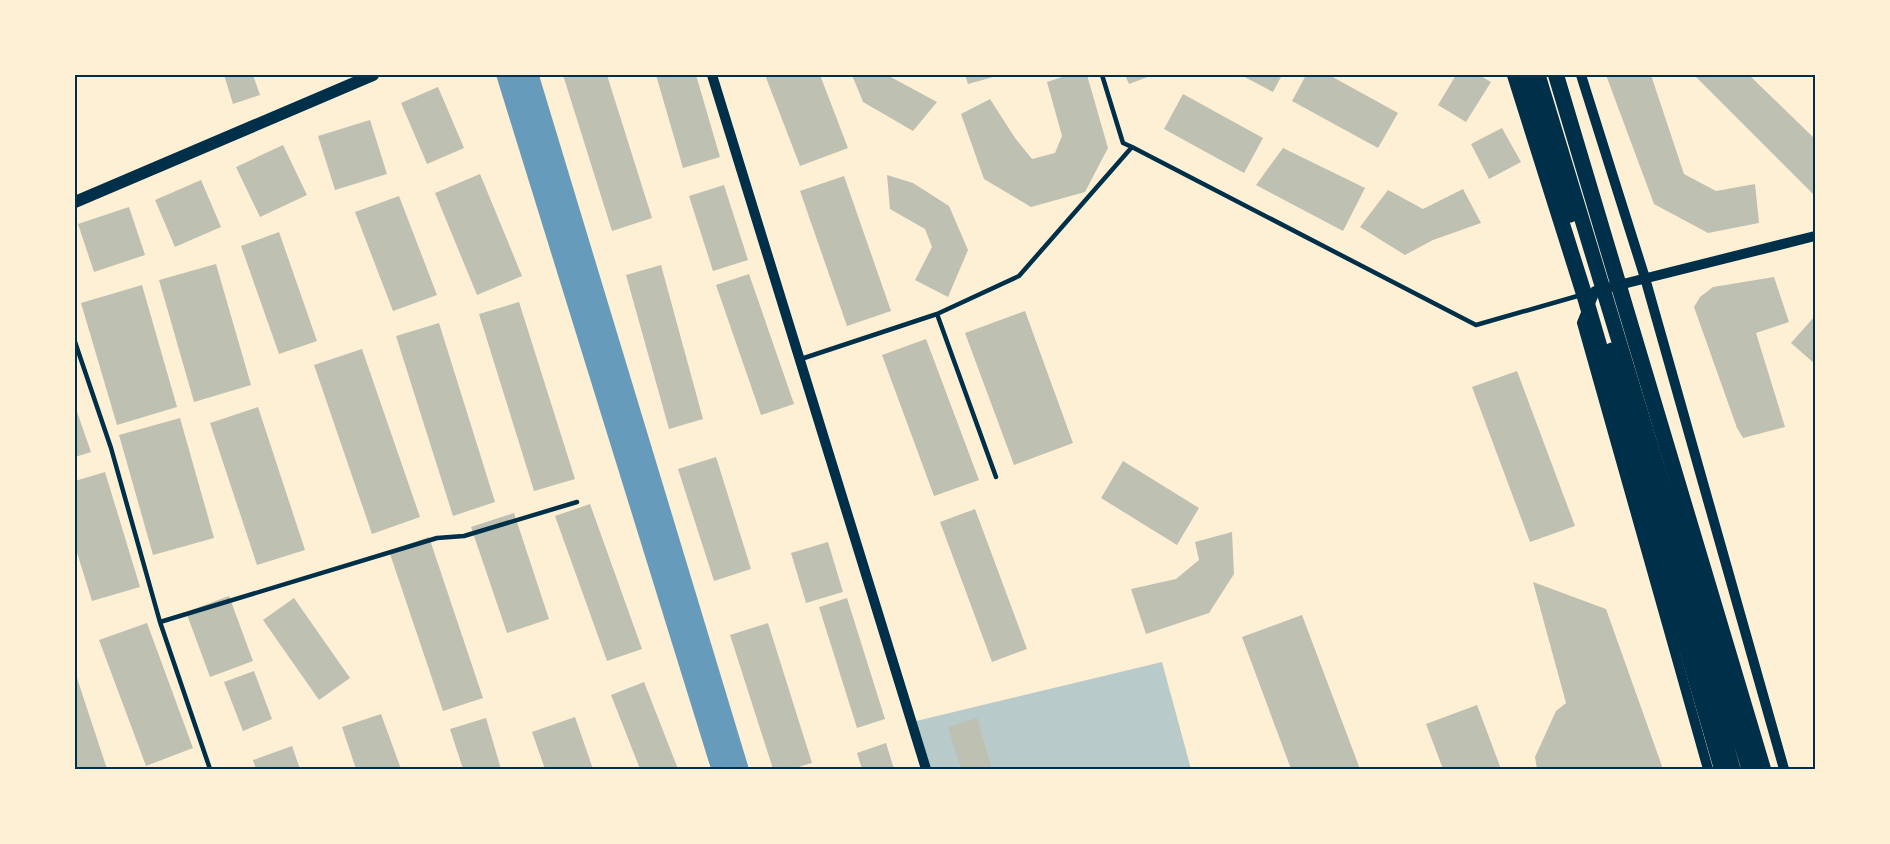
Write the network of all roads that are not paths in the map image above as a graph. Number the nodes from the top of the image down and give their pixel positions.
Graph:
1 (373, 75) edge
2 (712, 75) edge
3 (1102, 75) edge
4 (1515, 75) edge
5 (1525, 75) edge
6 (1538, 75) edge
7 (1556, 75) edge
8 (1581, 75) edge
9 (1132, 147) junction
10 (75, 202) edge
11 (1815, 236) edge
12 (1645, 278) junction
13 (1599, 289) junction
14 (937, 314) junction
15 (75, 342) edge
16 (801, 359) junction
17 (996, 477) dead end
18 (577, 502) dead end
19 (160, 622) junction
20 (210, 769) edge
21 (926, 769) edge
22 (1708, 769) edge
23 (1722, 769) edge
24 (1733, 769) edge
25 (1749, 769) edge
26 (1763, 769) edge
27 (1784, 769) edge

1 - 10 main road
2 - 16 street
3 - 9 lane
4 - 23 highway
5 - 13 main road
6 - 13 main road
7 - 26 highway
8 - 12 street
9 - 13 lane
9 - 14 lane
11 - 12 street
12 - 13 street
12 - 27 street
13 - 22 street
13 - 24 main road
13 - 25 main road
14 - 16 lane
14 - 17 lane
15 - 19 lane
16 - 21 street
18 - 19 lane
19 - 20 lane

